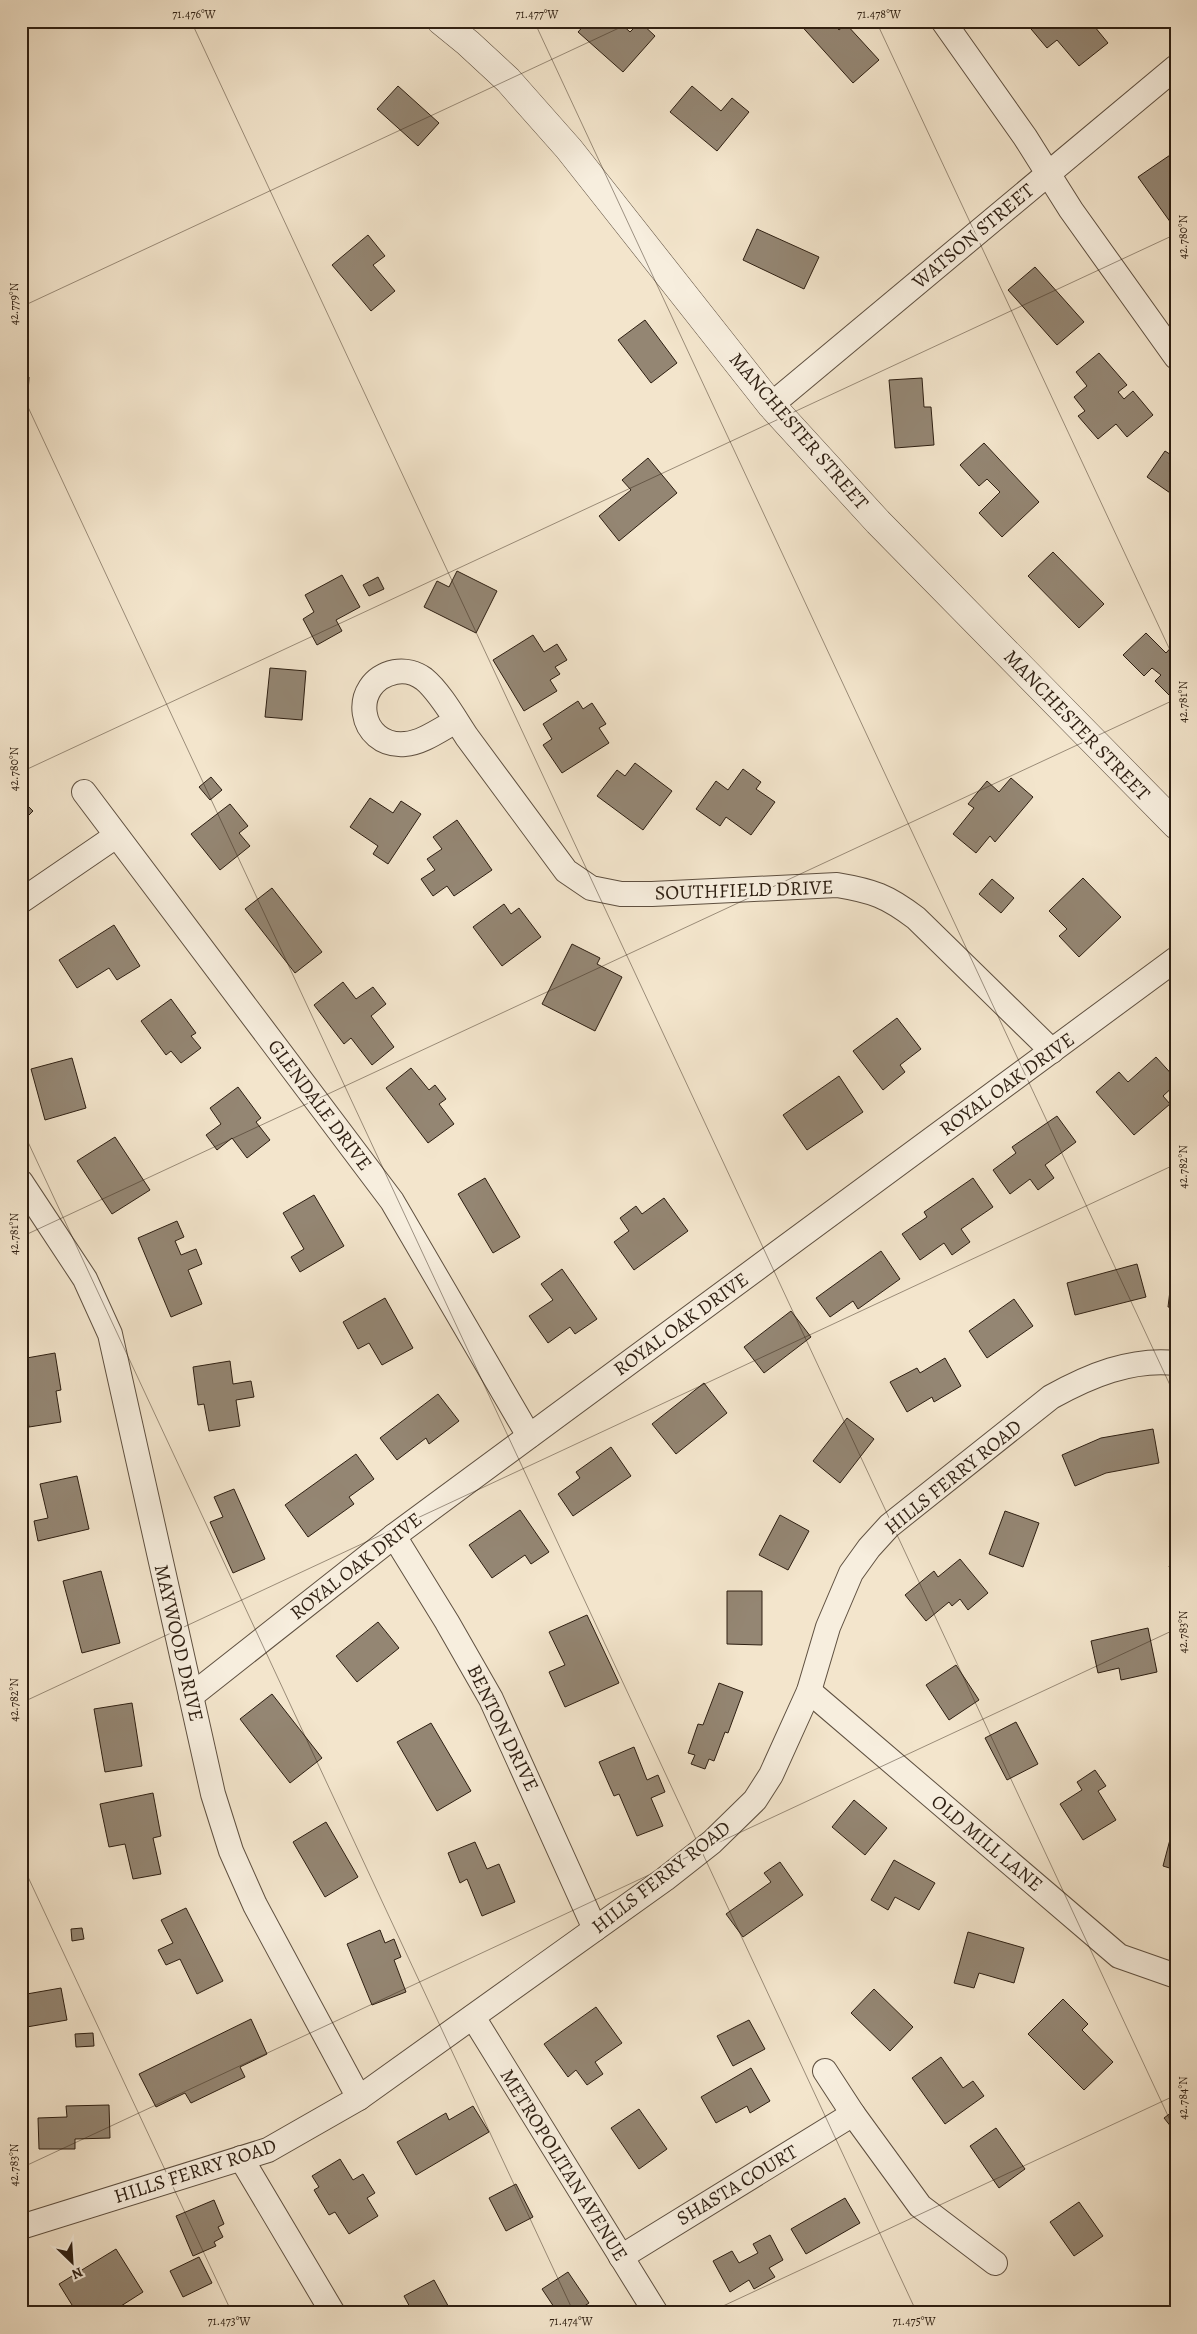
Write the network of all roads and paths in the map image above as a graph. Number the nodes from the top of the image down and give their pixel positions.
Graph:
1 (441, 21) edge
2 (943, 21) edge
3 (1176, 67) edge
4 (1048, 174) junction
5 (1176, 357) edge
6 (771, 404) junction
7 (456, 721) dead end
8 (84, 792) dead end
9 (1176, 825) edge
10 (116, 836) junction
11 (21, 901) edge
12 (1176, 959) edge
13 (1052, 1051) junction
14 (21, 1182) edge
15 (1176, 1363) edge
16 (529, 1436) junction
17 (394, 1536) junction
18 (809, 1692) junction
19 (191, 1696) junction
20 (595, 1929) junction
21 (1176, 1976) edge
22 (473, 2017) junction
23 (825, 2071) dead end
24 (359, 2098) junction
25 (853, 2114) junction
26 (241, 2158) junction
27 (21, 2228) edge
28 (621, 2257) junction
29 (996, 2263) dead end
30 (333, 2313) edge
31 (656, 2313) edge

1 - 6 street, MANCHESTER STREET
2 - 4 street
3 - 4 street, WATSON STREET
4 - 5 street
4 - 6 street, WATSON STREET
6 - 9 street, MANCHESTER STREET
7 - 13 street, SOUTHFIELD DRIVE
8 - 10 street, GLENDALE DRIVE
10 - 11 street
10 - 16 street, GLENDALE DRIVE
12 - 13 street, ROYAL OAK DRIVE
13 - 16 street, ROYAL OAK DRIVE
14 - 19 street, MAYWOOD DRIVE
15 - 18 street, HILLS FERRY ROAD
16 - 17 street, ROYAL OAK DRIVE
17 - 19 street, ROYAL OAK DRIVE
17 - 20 street, BENTON DRIVE
18 - 20 street, HILLS FERRY ROAD
18 - 21 street, OLD MILL LANE
19 - 24 street, MAYWOOD DRIVE
20 - 22 street, HILLS FERRY ROAD
22 - 24 street, HILLS FERRY ROAD
22 - 28 street, METROPOLITAN AVENUE
23 - 25 street
24 - 26 street, HILLS FERRY ROAD
25 - 28 street, SHASTA COURT
25 - 29 street
26 - 27 street, HILLS FERRY ROAD
26 - 30 street
28 - 31 street, METROPOLITAN AVENUE

